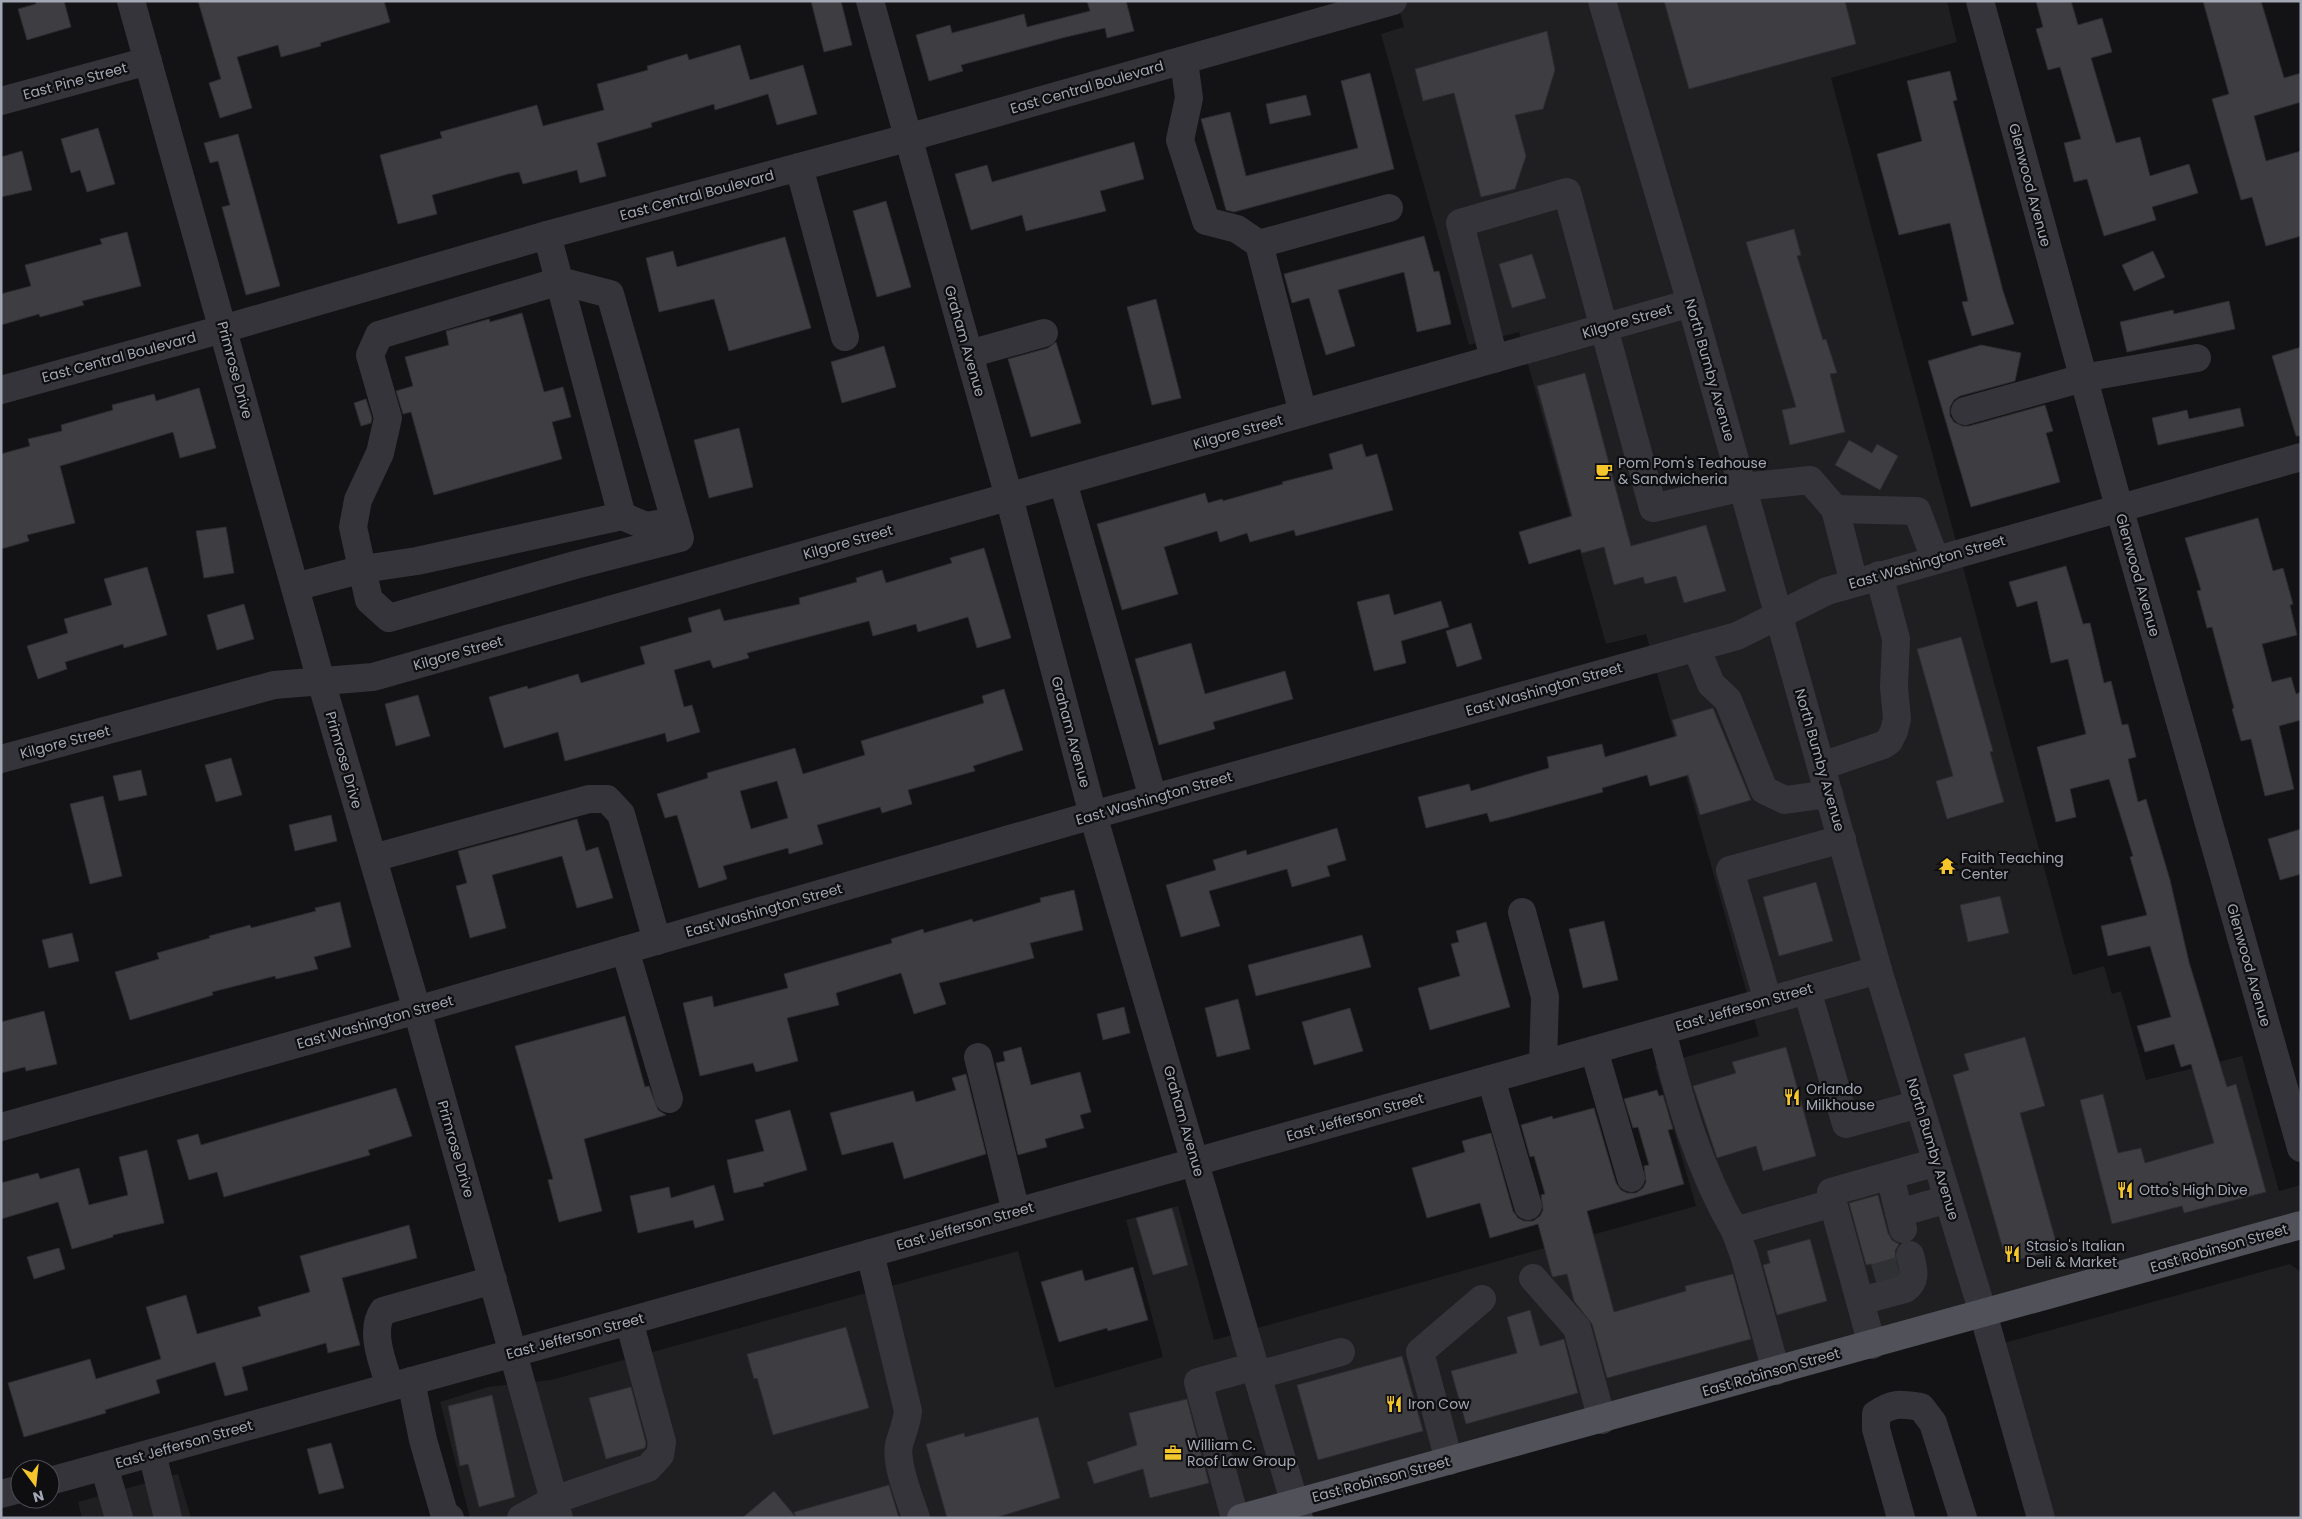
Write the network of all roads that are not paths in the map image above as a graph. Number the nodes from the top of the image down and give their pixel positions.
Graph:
1 (132, 1) edge
2 (870, 1) edge
3 (1393, 1) edge
4 (1602, 1) edge
5 (1980, 1) edge
6 (1184, 60) junction
7 (148, 61) junction
8 (1, 101) edge
9 (907, 138) junction
10 (799, 167) junction
11 (1389, 208) dead end
12 (547, 236) junction
13 (1259, 244) junction
14 (560, 281) junction
15 (1691, 303) junction
16 (1604, 328) junction
17 (223, 329) junction
18 (1044, 333) dead end
19 (845, 337) dead end
20 (969, 354) junction
21 (2197, 358) dead end
22 (1494, 359) junction
23 (2083, 378) junction
24 (1, 390) edge
25 (1965, 411) dead end
26 (1303, 413) junction
27 (2301, 456) edge
28 (1063, 482) junction
29 (1743, 487) junction
30 (1009, 497) junction
31 (2118, 507) junction
32 (1836, 509) junction
33 (622, 516) junction
34 (678, 529) junction
35 (1935, 560) junction
36 (363, 569) junction
37 (1879, 575) junction
38 (1854, 583) junction
39 (295, 587) junction
40 (1780, 614) junction
41 (1696, 647) junction
42 (322, 681) junction
43 (1, 760) edge
44 (1822, 766) junction
45 (1830, 794) junction
46 (1153, 798) junction
47 (1093, 815) junction
48 (1842, 839) junction
49 (373, 858) junction
50 (1522, 912) dead end
51 (657, 941) junction
52 (625, 950) junction
53 (1878, 970) junction
54 (1807, 990) junction
55 (1768, 1001) junction
56 (417, 1010) junction
57 (1662, 1030) junction
58 (1594, 1050) junction
59 (978, 1057) dead end
60 (1543, 1064) junction
61 (1491, 1079) junction
62 (669, 1100) dead end
63 (1919, 1104) junction
64 (1, 1127) edge
65 (2301, 1148) edge
66 (1196, 1162) junction
67 (1937, 1162) junction
68 (1890, 1176) junction
69 (1631, 1178) dead end
70 (1948, 1199) junction
71 (1833, 1203) junction
72 (1528, 1206) dead end
73 (1016, 1212) junction
74 (2301, 1225) edge
75 (1735, 1231) junction
76 (870, 1253) junction
77 (1533, 1278) dead end
78 (493, 1280) junction
79 (1482, 1299) dead end
80 (1983, 1313) junction
81 (629, 1321) junction
82 (1872, 1344) junction
83 (514, 1352) junction
84 (1341, 1352) dead end
85 (1256, 1371) junction
86 (1776, 1371) junction
87 (401, 1384) junction
88 (1602, 1420) junction
89 (152, 1452) junction
90 (1449, 1461) junction
91 (104, 1466) junction
92 (60, 1478) edge
93 (557, 1509) edge
94 (1297, 1510) edge
95 (119, 1518) edge
96 (168, 1518) edge
97 (450, 1518) edge
98 (521, 1518) edge
99 (916, 1518) edge
100 (1235, 1518) edge
101 (1242, 1518) edge
102 (1901, 1518) edge
103 (1963, 1518) edge
104 (2041, 1518) edge

1 - 7 street, Primrose Drive
2 - 9 street, Graham Avenue
3 - 6 street, East Central Boulevard
4 - 15 street, North Bumby Avenue
5 - 23 street, Glenwood Avenue
6 - 9 street, East Central Boulevard
6 - 13 street
7 - 8 street, East Pine Street
7 - 17 street, Primrose Drive
9 - 10 street, East Central Boulevard
9 - 20 street, Graham Avenue
10 - 12 street, East Central Boulevard
10 - 19 street
11 - 13 street
12 - 14 street
12 - 17 street, East Central Boulevard
13 - 26 street
14 - 33 street
14 - 34 street
14 - 36 street
15 - 16 street, Kilgore Street
15 - 29 street, North Bumby Avenue
16 - 22 street, Kilgore Street
16 - 22 street
16 - 29 street
17 - 24 street, East Central Boulevard
17 - 39 street, Primrose Drive
18 - 20 street
20 - 30 street, Graham Avenue
21 - 23 street
22 - 26 street, Kilgore Street
23 - 25 street
23 - 31 street, Glenwood Avenue
26 - 28 street, Kilgore Street
27 - 31 street, East Washington Street
28 - 30 street, Kilgore Street
28 - 46 street
29 - 32 street
29 - 40 street, North Bumby Avenue
30 - 42 street, Kilgore Street
30 - 47 street, Graham Avenue
31 - 35 street, East Washington Street
31 - 65 street, Glenwood Avenue
32 - 35 street
32 - 38 street
33 - 34 street
33 - 36 street
34 - 36 street
35 - 37 street, East Washington Street
36 - 39 street
37 - 38 street, East Washington Street
37 - 44 street
38 - 40 street, East Washington Street
39 - 42 street, Primrose Drive
40 - 41 street, East Washington Street
40 - 44 street, North Bumby Avenue
41 - 45 street
41 - 46 street, East Washington Street
42 - 43 street, Kilgore Street
42 - 49 street, Primrose Drive
44 - 45 street, North Bumby Avenue
45 - 48 street, North Bumby Avenue
46 - 47 street, East Washington Street
47 - 51 street, East Washington Street
47 - 66 street, Graham Avenue
48 - 53 street, North Bumby Avenue
48 - 55 street
49 - 51 street
49 - 56 street, Primrose Drive
50 - 60 street
51 - 52 street, East Washington Street
52 - 56 street, East Washington Street
52 - 62 street
53 - 54 street, East Jefferson Street
53 - 63 street, North Bumby Avenue
54 - 55 street, East Jefferson Street
54 - 63 street
55 - 57 street, East Jefferson Street
56 - 64 street, East Washington Street
56 - 78 street, Primrose Drive
57 - 58 street, East Jefferson Street
57 - 75 street
58 - 60 street, East Jefferson Street
58 - 69 street
59 - 73 street
60 - 61 street, East Jefferson Street
61 - 66 street, East Jefferson Street
61 - 72 street
63 - 67 street, North Bumby Avenue
66 - 73 street, East Jefferson Street
66 - 85 street, Graham Avenue
67 - 68 street
67 - 70 street, North Bumby Avenue
68 - 70 street
68 - 71 street
70 - 80 street, North Bumby Avenue
71 - 75 street
71 - 82 street
73 - 76 street, East Jefferson Street
74 - 80 main road, East Robinson Street
75 - 86 street
76 - 81 street, East Jefferson Street
76 - 99 street
77 - 88 street
78 - 83 street, Primrose Drive
78 - 87 street
79 - 90 street
80 - 82 main road, East Robinson Street
80 - 104 street, North Bumby Avenue
81 - 83 street, East Jefferson Street
81 - 93 street
82 - 86 main road, East Robinson Street
83 - 87 street, East Jefferson Street
83 - 93 street, Primrose Drive
84 - 85 street
85 - 94 street, Graham Avenue
85 - 100 street
86 - 88 main road, East Robinson Street
87 - 89 street, East Jefferson Street
87 - 97 street
88 - 90 main road, East Robinson Street
89 - 91 street, East Jefferson Street
89 - 96 street
90 - 94 main road, East Robinson Street
91 - 92 street, East Jefferson Street
91 - 95 street
93 - 98 street
94 - 101 main road, East Robinson Street
102 - 103 street

